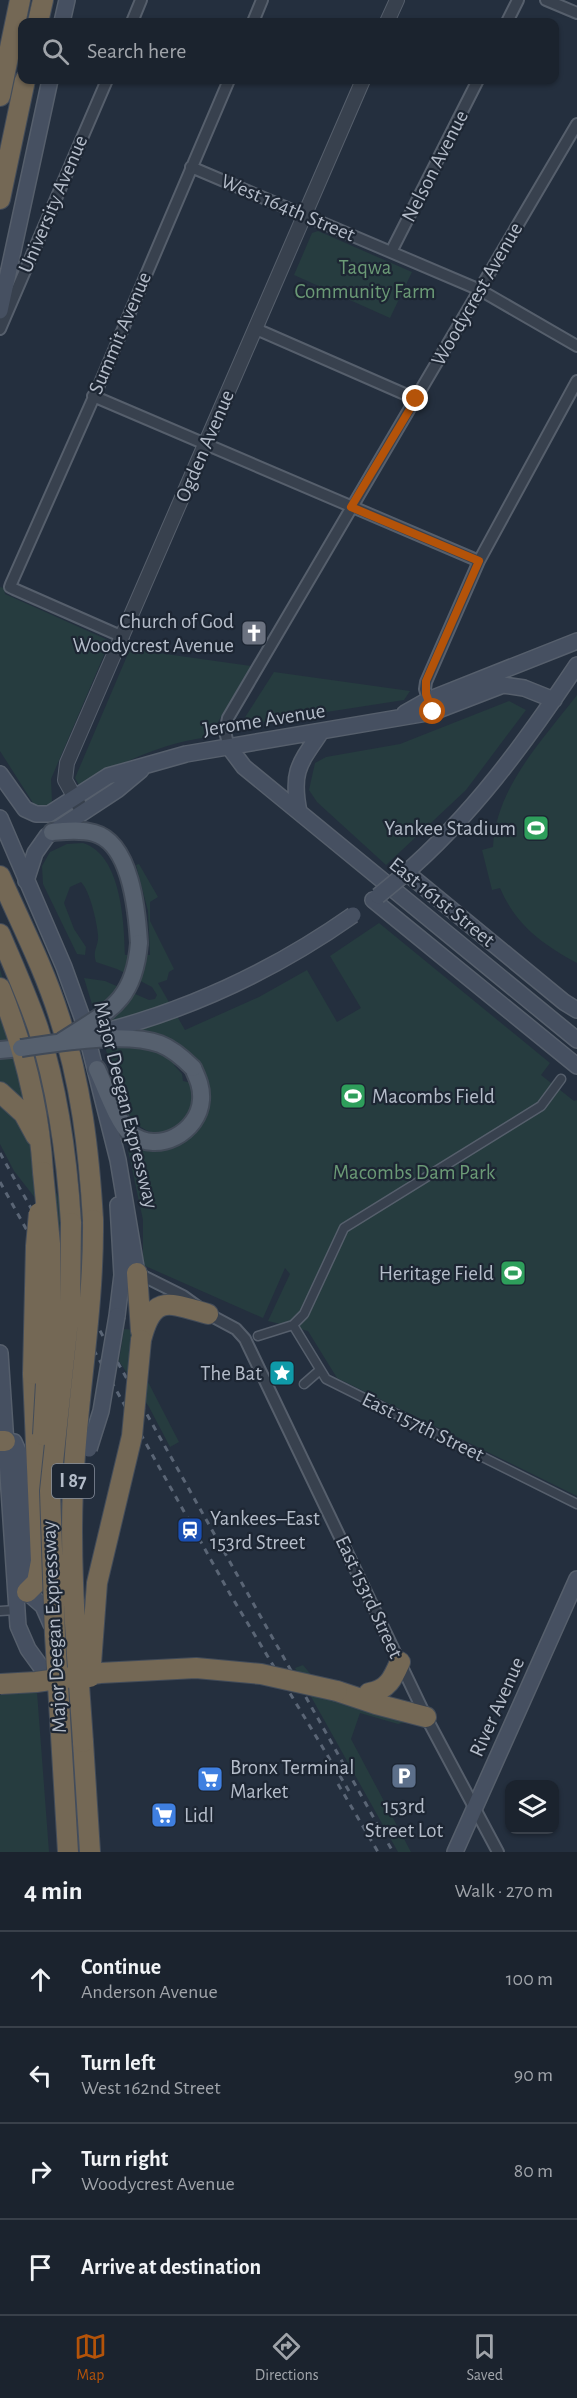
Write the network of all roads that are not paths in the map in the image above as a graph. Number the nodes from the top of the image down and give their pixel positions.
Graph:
1 (21, 0) edge
2 (42, 0) edge
3 (67, 0) edge
4 (141, 0) edge
5 (262, 0) edge
6 (397, 0) edge
7 (518, 0) edge
8 (546, 0) edge
9 (577, 13) edge
10 (39, 18) edge
11 (63, 18) edge
12 (134, 18) edge
13 (255, 18) edge
14 (389, 18) edge
15 (509, 18) edge
16 (25, 84) edge
17 (49, 84) edge
18 (105, 84) edge
19 (226, 84) edge
20 (361, 84) edge
21 (476, 84) edge
22 (0, 96) edge
23 (577, 124) edge
24 (191, 167) junction
25 (0, 199) edge
26 (304, 215) junction
27 (392, 252) junction
28 (480, 290) junction
29 (0, 311) edge
30 (0, 329) edge
31 (256, 329) junction
32 (577, 346) edge
33 (577, 381) edge
34 (93, 396) junction
35 (416, 399) junction
36 (206, 445) junction
37 (351, 507) junction
38 (479, 561) junction
39 (123, 637) junction
40 (577, 641) edge
41 (577, 665) edge
42 (554, 700) junction
43 (430, 706) junction
44 (321, 732) junction
45 (229, 747) junction
46 (0, 774) edge
47 (79, 806) junction
48 (299, 812) junction
49 (0, 818) edge
50 (52, 832) junction
51 (404, 875) junction
52 (0, 876) edge
53 (27, 881) junction
54 (375, 898) junction
55 (0, 934) edge
56 (0, 988) edge
57 (570, 1006) edge
58 (577, 1015) edge
59 (577, 1040) edge
60 (62, 1041) junction
61 (21, 1048) junction
62 (0, 1050) edge
63 (577, 1066) edge
64 (97, 1069) junction
65 (561, 1079) dead end
66 (0, 1092) edge
67 (110, 1128) junction
68 (42, 1147) junction
69 (43, 1172) junction
70 (137, 1273) junction
71 (208, 1314) junction
72 (144, 1316) junction
73 (292, 1325) junction
74 (258, 1336) dead end
75 (0, 1353) edge
76 (320, 1370) junction
77 (304, 1384) dead end
78 (3, 1441) edge
79 (50, 1491) junction
80 (577, 1504) edge
81 (577, 1579) edge
82 (21, 1593) junction
83 (16, 1610) junction
84 (0, 1611) edge
85 (400, 1662) junction
86 (0, 1673) edge
87 (100, 1673) junction
88 (0, 1684) edge
89 (68, 1684) junction
90 (373, 1699) junction
91 (69, 1707) junction
92 (423, 1710) junction
93 (83, 1742) junction
94 (473, 1808) junction
95 (68, 1852) edge
96 (78, 1852) edge
97 (90, 1852) edge
98 (455, 1852) edge
99 (498, 1852) edge

1 - 22 highway
2 - 10 highway
3 - 11 main road
4 - 12 street
5 - 13 street
6 - 14 street
7 - 15 street
8 - 9 street
16 - 25 highway
17 - 29 main road
18 - 30 street, University Avenue
19 - 24 street, Summit Avenue
20 - 26 street, Ogden Avenue
21 - 27 street, Nelson Avenue
23 - 28 street, Woodycrest Avenue
24 - 26 street, West 164th Street
24 - 34 street, Summit Avenue
26 - 27 street, West 164th Street
26 - 31 street, Ogden Avenue
27 - 28 street, West 164th Street
28 - 32 street, West 164th Street
28 - 35 street, Woodycrest Avenue
31 - 35 street
31 - 36 street, Ogden Avenue
33 - 38 street
34 - 36 street
34 - 39 street, Summit Avenue
35 - 37 street, Woodycrest Avenue
36 - 37 street
36 - 39 street, Ogden Avenue
37 - 38 street
37 - 45 street, Woodycrest Avenue
38 - 43 street
39 - 47 street, Ogden Avenue
40 - 43 main road, Jerome Avenue
41 - 42 main road
42 - 43 main road, Jerome Avenue
42 - 51 main road
43 - 44 main road, Jerome Avenue
44 - 45 main road, Jerome Avenue
44 - 48 main road
45 - 47 main road, Jerome Avenue
45 - 48 main road, East 161st Street
46 - 47 main road
47 - 50 main road
48 - 59 main road, East 161st Street
49 - 53 main road, Major Deegan Expressway
50 - 53 main road
50 - 60 main road, bridge
51 - 54 main road, bridge
51 - 57 main road, East 161st Street
52 - 93 highway, Major Deegan Expressway / I 87, bridge
53 - 64 main road, Major Deegan Expressway
54 - 60 main road, bridge
54 - 63 main road, East 161st Street
55 - 79 highway, Major Deegan Expressway / I 87, bridge
56 - 61 highway
57 - 58 main road, East 161st Street
60 - 61 main road, bridge
60 - 64 main road, bridge
61 - 62 main road
61 - 68 highway
64 - 67 main road, Major Deegan Expressway
65 - 73 street
66 - 68 highway
67 - 70 main road, Major Deegan Expressway
67 - 89 main road, bridge
68 - 69 highway
69 - 79 highway, bridge
69 - 82 highway, bridge
70 - 71 street
70 - 72 highway
71 - 72 highway
71 - 85 street, East 153rd Street
72 - 93 highway, bridge
73 - 74 street
73 - 76 street, East 157th Street
75 - 78 main road
76 - 77 street
76 - 80 street, East 157th Street
78 - 82 main road
79 - 95 highway, Major Deegan Expressway / I 87, bridge
81 - 94 main road, River Avenue
82 - 83 main road
82 - 89 main road
83 - 84 street
83 - 91 main road
85 - 90 highway
85 - 92 street, East 153rd Street
86 - 87 highway, bridge
87 - 88 highway, bridge
87 - 90 highway, bridge
89 - 91 main road
90 - 92 highway
91 - 96 main road
92 - 94 street, East 153rd Street
93 - 97 highway, Major Deegan Expressway / I 87
94 - 98 main road, River Avenue
94 - 99 street, East 153rd Street

